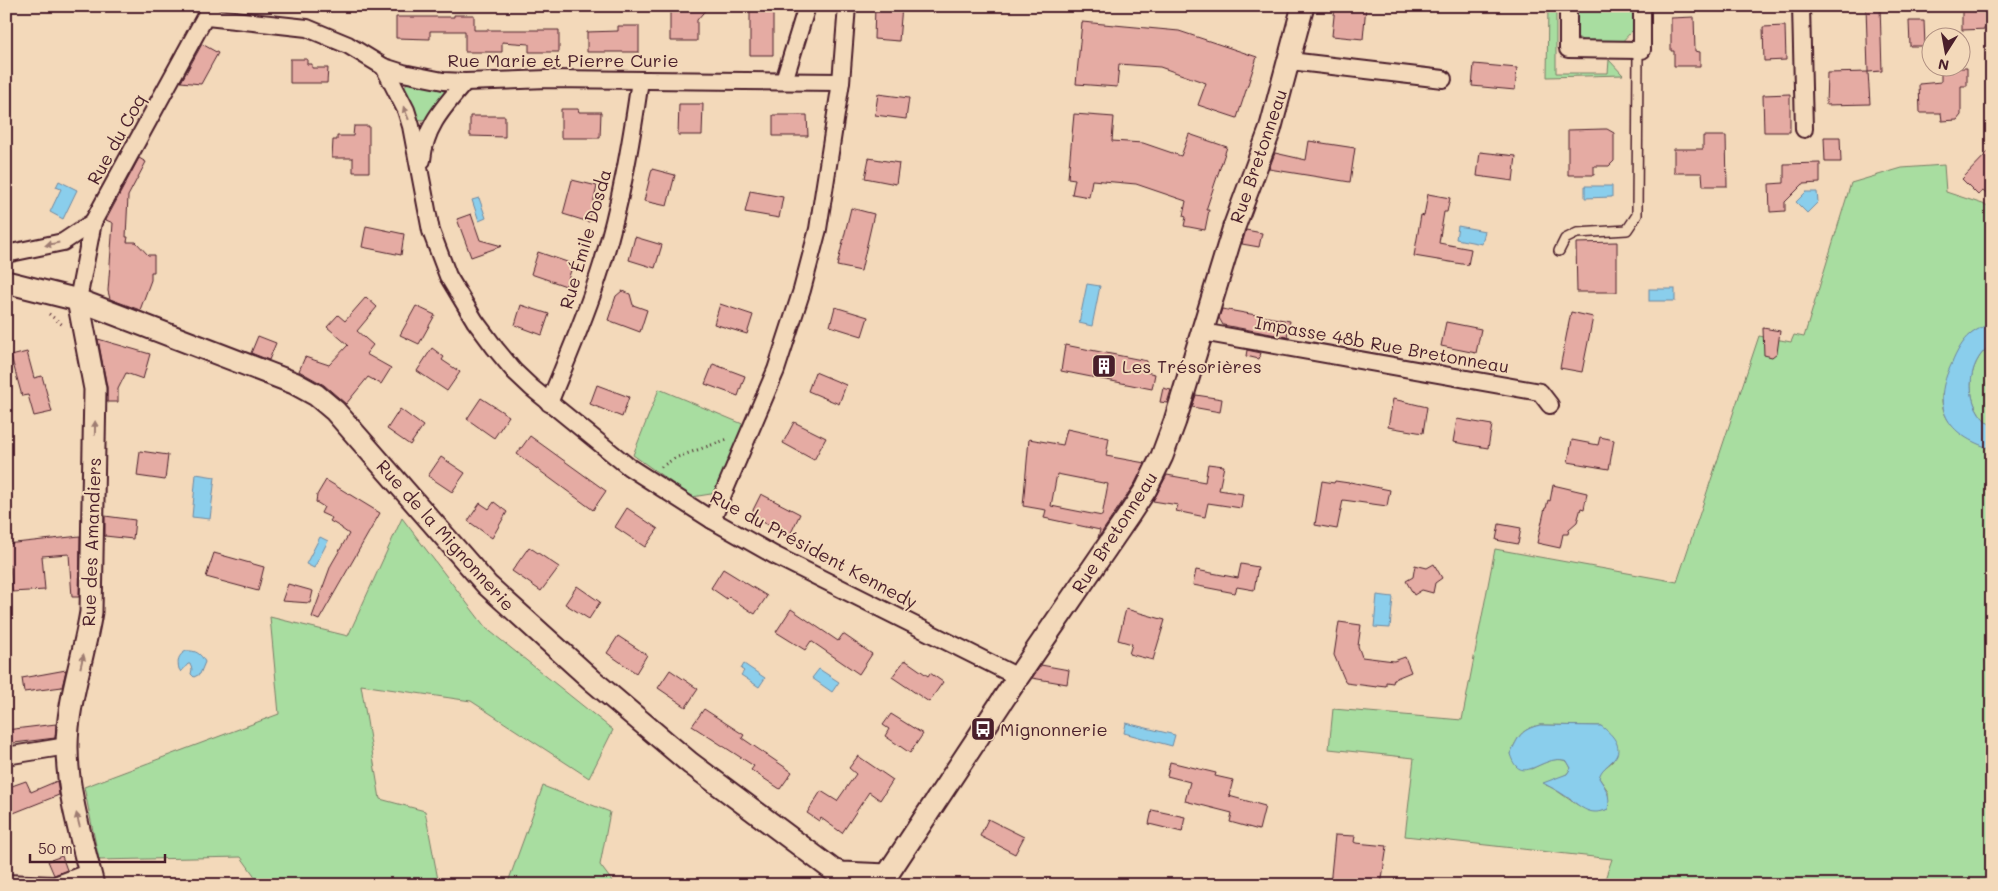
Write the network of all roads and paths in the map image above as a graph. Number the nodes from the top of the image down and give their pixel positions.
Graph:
1 (807, 6) edge
2 (847, 6) edge
3 (1303, 6) edge
4 (1568, 6) edge
5 (1642, 6) edge
6 (1801, 6) edge
7 (209, 11) edge
8 (1638, 50) junction
9 (1290, 61) junction
10 (384, 67) junction
11 (1443, 79) dead end
12 (640, 80) junction
13 (784, 81) junction
14 (465, 82) junction
15 (841, 82) junction
16 (1804, 129) dead end
17 (420, 178) junction
18 (93, 222) junction
19 (1559, 251) dead end
20 (6, 254) edge
21 (6, 282) edge
22 (78, 300) junction
23 (42, 310) dead end
24 (1202, 332) junction
25 (69, 334) dead end
26 (549, 403) junction
27 (1550, 404) dead end
28 (745, 445) junction
29 (651, 480) junction
30 (712, 520) junction
31 (1018, 677) junction
32 (67, 746) junction
33 (6, 756) edge
34 (92, 878) edge
35 (888, 880) edge
36 (6, 883) edge

1 - 13 street
2 - 15 street
3 - 9 street, Rue Bretonneau
4 - 8 street
5 - 8 street
6 - 16 street
7 - 10 street, Rue Marie et Pierre Curie
7 - 18 street, Rue du Coq
8 - 19 lane
9 - 11 street
9 - 24 street, Rue Bretonneau
10 - 14 street, Rue Marie et Pierre Curie
17 -> 10 street, Rue du Président Kennedy
12 - 13 street, Rue Marie et Pierre Curie
12 - 14 street, Rue Marie et Pierre Curie
12 - 26 street, Rue Émile Dosda
13 - 15 street, Rue Marie et Pierre Curie
14 - 17 street, Rue du Président Kennedy
15 - 28 street
17 - 26 street, Rue du Président Kennedy
18 -> 20 street
18 - 22 street, Rue du Coq
21 - 22 street, Rue de la Mignonnerie
32 -> 22 street, Rue des Amandiers
22 - 35 street, Rue de la Mignonnerie
23 - 25 path
24 - 27 street, Impasse 48b Rue Bretonneau
24 - 31 street, Rue Bretonneau
26 - 29 street, Rue du Président Kennedy
28 - 29 path
28 - 30 street
29 - 30 street, Rue du Président Kennedy
30 - 31 street, Rue du Président Kennedy
31 - 35 street, Rue Bretonneau
32 - 33 street
34 -> 32 street, Rue des Amandiers
34 - 36 street, Rue des Amandiers

